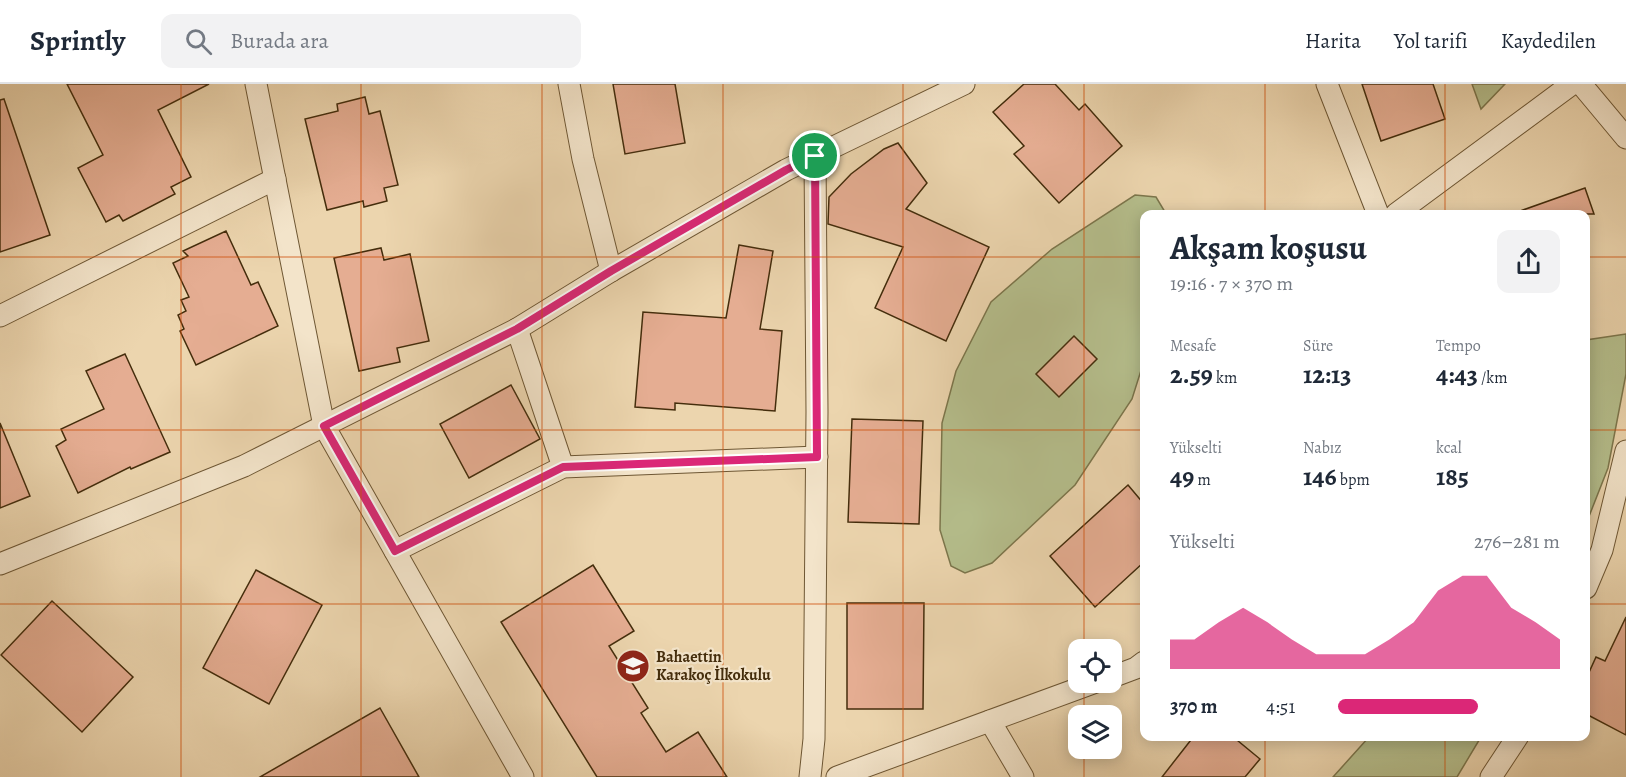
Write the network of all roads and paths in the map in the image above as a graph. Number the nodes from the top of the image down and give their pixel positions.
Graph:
1 (256, 84) edge
2 (569, 84) edge
3 (964, 84) edge
4 (1327, 84) edge
5 (1572, 84) edge
6 (1581, 84) edge
7 (1626, 138) edge
8 (815, 156) junction
9 (275, 179) junction
10 (1375, 210) edge
11 (1401, 210) edge
12 (611, 271) junction
13 (0, 316) edge
14 (517, 329) junction
15 (324, 426) junction
16 (1626, 451) edge
17 (817, 457) junction
18 (563, 467) junction
19 (395, 551) junction
20 (0, 564) edge
21 (1590, 578) edge
22 (1140, 665) edge
23 (1122, 673) edge
24 (1068, 692) edge
25 (990, 721) junction
26 (1515, 741) edge
27 (523, 777) edge
28 (810, 777) edge
29 (837, 777) edge
30 (1023, 777) edge
31 (1491, 777) edge

1 - 9 street
2 - 12 street
3 - 8 street
4 - 10 street
5 - 11 street
6 - 7 street
8 - 12 street
8 - 17 street
9 - 13 street
9 - 15 street
12 - 14 street
14 - 15 street
14 - 18 street
15 - 19 street
15 - 20 street
16 - 21 street
17 - 18 street
17 - 28 street
18 - 19 street
19 - 27 street
22 - 23 street
24 - 25 street
25 - 29 street
25 - 30 street
26 - 31 street

